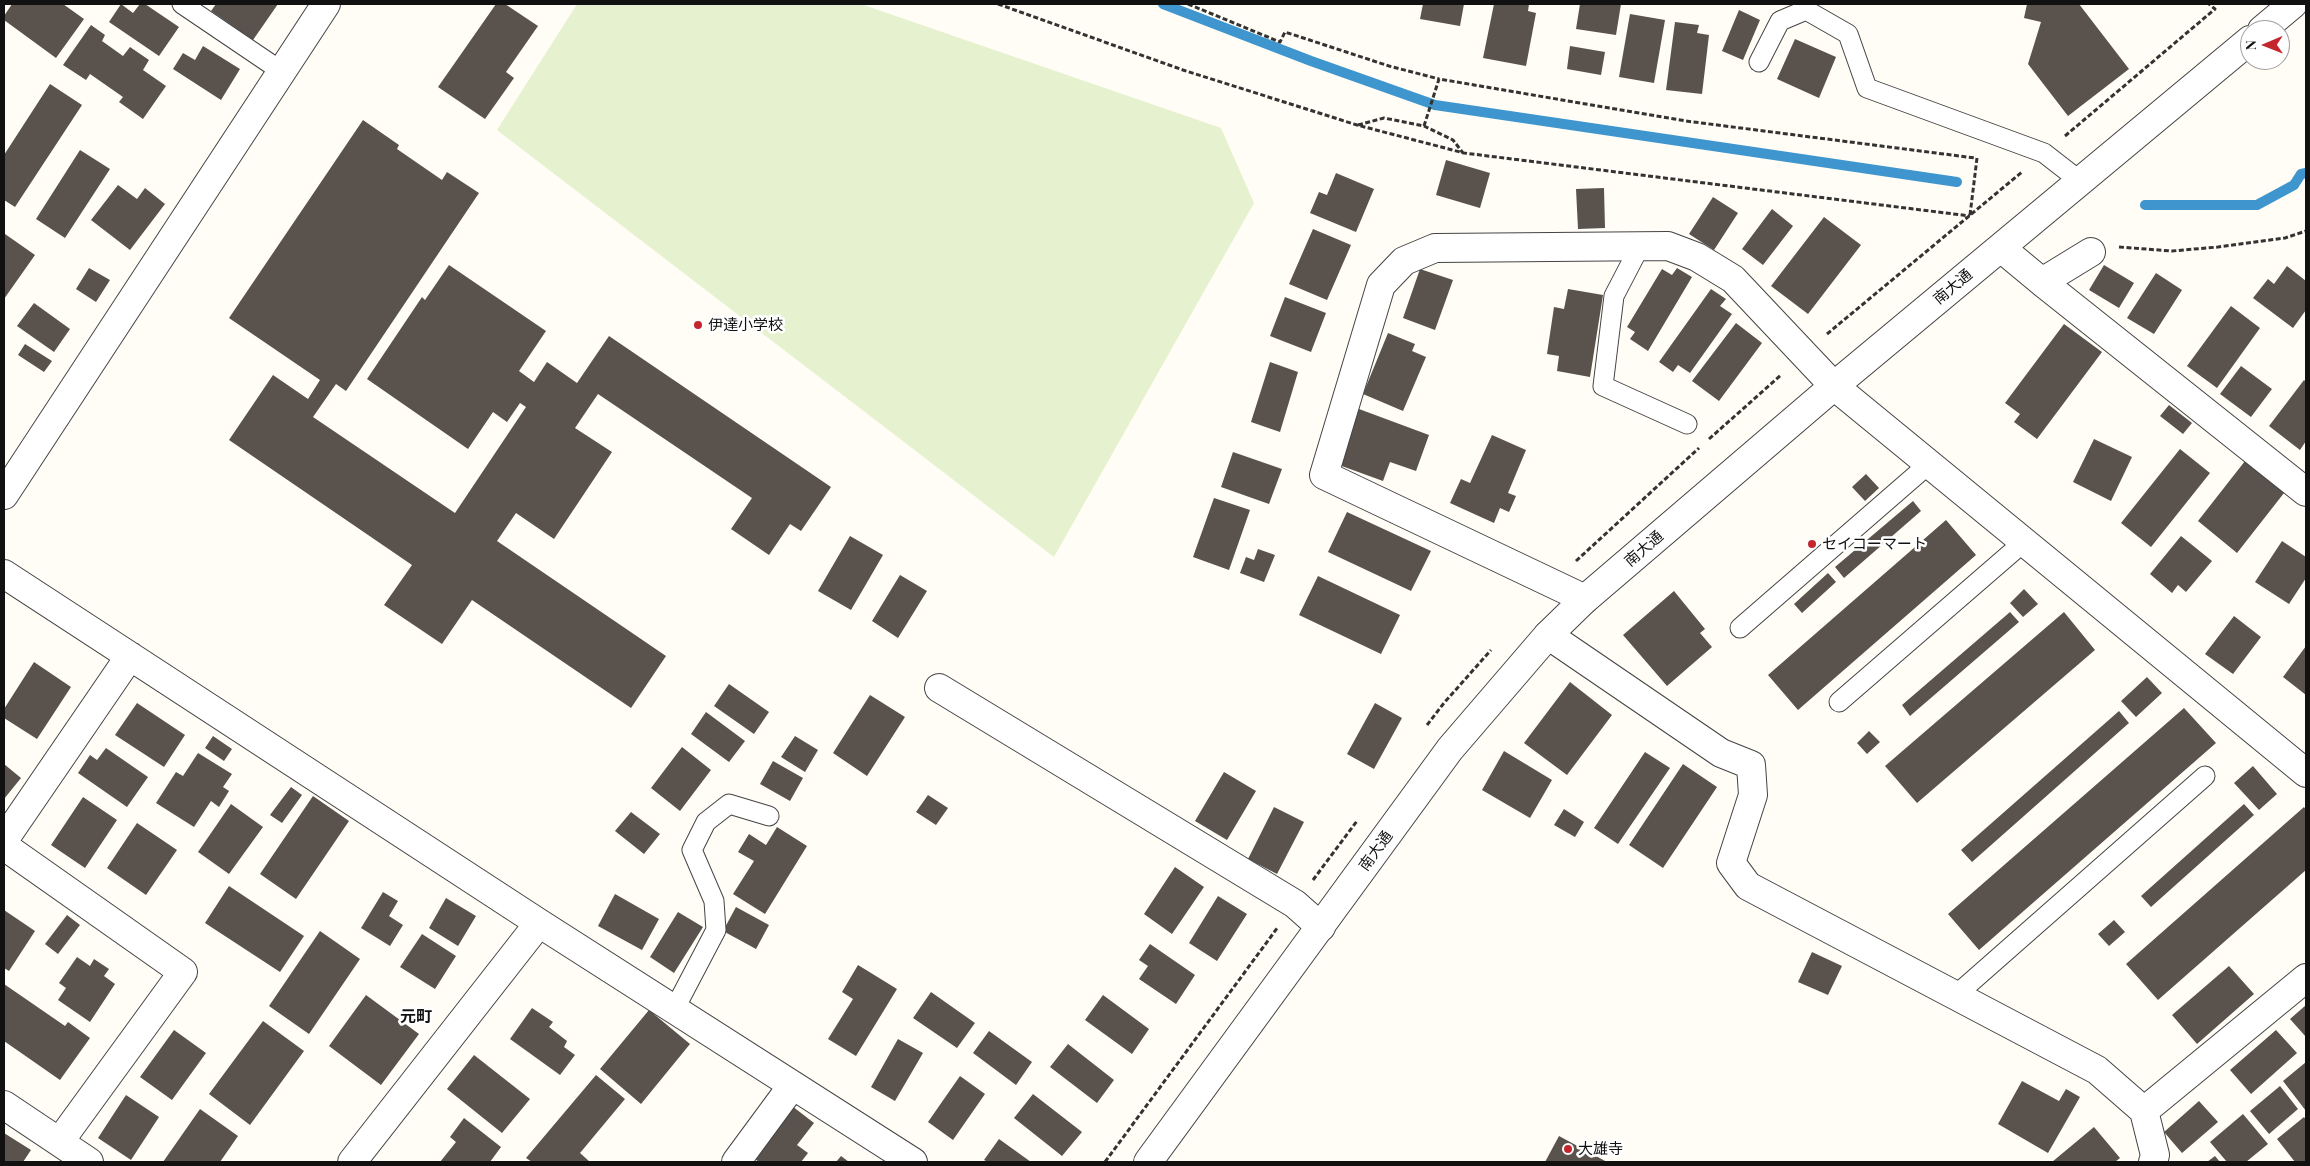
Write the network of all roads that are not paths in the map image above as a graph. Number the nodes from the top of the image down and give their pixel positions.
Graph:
1 (182, 4) edge
2 (326, 4) edge
3 (2240, 48) edge
4 (1759, 62) dead end
5 (281, 71) junction
6 (2080, 181) junction
7 (1640, 246) junction
8 (2001, 248) junction
9 (2091, 252) road end
10 (2042, 282) junction
11 (1834, 386) junction
12 (1687, 424) dead end
13 (1930, 463) junction
14 (2306, 492) edge
15 (4, 495) edge
16 (2025, 541) junction
17 (4, 574) edge
18 (1585, 599) junction
19 (1740, 628) dead end
20 (1548, 635) junction
21 (130, 656) junction
22 (939, 688) dead end
23 (1839, 702) dead end
24 (2306, 773) edge
25 (2205, 776) dead end
26 (769, 816) dead end
27 (4, 840) edge
28 (4, 846) edge
29 (540, 923) junction
30 (1321, 927) junction
31 (2306, 978) edge
32 (1955, 996) junction
33 (674, 1010) junction
34 (792, 1086) junction
35 (4, 1105) edge
36 (2144, 1111) junction
37 (60, 1142) junction
38 (89, 1162) edge
39 (352, 1162) edge
40 (736, 1162) edge
41 (913, 1162) edge
42 (1148, 1162) edge
43 (2153, 1162) edge

1 - 5 lane
2 - 5 street
3 - 6 street, 南大通
4 - 6 lane
5 - 15 street
6 - 8 street, 南大通
7 - 11 street
7 - 12 lane
7 - 18 street
8 - 10 street
8 - 11 street, 南大通
9 - 10 street
10 - 14 street
11 - 13 street
11 - 18 street, 南大通
13 - 16 street
13 - 19 lane
16 - 23 lane
16 - 24 street
17 - 21 street
18 - 20 street, 南大通
20 - 30 street, 南大通
20 - 32 street
21 - 27 street
21 - 29 street
22 - 30 street
25 - 32 lane
26 - 33 lane
28 - 37 street
29 - 33 street
29 - 39 street
30 - 42 street, 南大通
31 - 36 street
32 - 36 street
33 - 34 street
34 - 40 street
34 - 41 street
35 - 37 street
36 - 43 street
37 - 38 street

